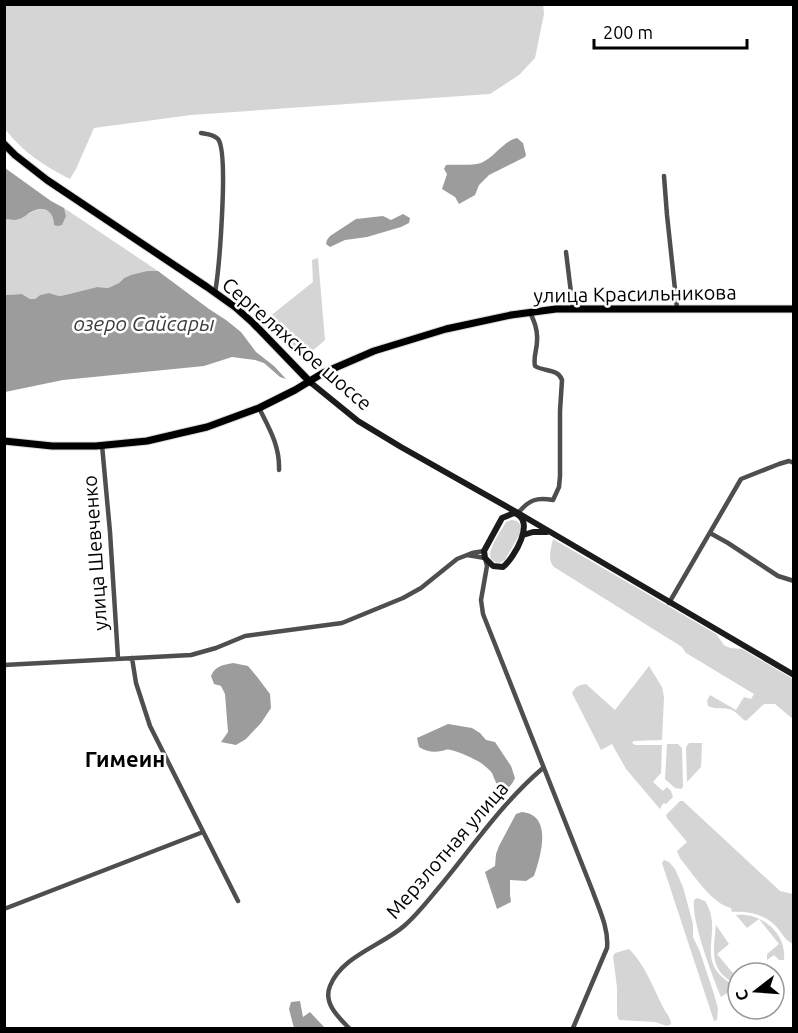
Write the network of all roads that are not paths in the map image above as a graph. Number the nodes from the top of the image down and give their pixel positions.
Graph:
1 (201, 133) dead end
2 (4, 144) edge
3 (664, 176) dead end
4 (566, 252) dead end
5 (216, 293) junction
6 (677, 308) junction
7 (573, 309) junction
8 (794, 309) edge
9 (530, 312) junction
10 (310, 382) junction
11 (259, 408) junction
12 (4, 441) edge
13 (102, 445) junction
14 (794, 454) edge
15 (791, 462) edge
16 (279, 470) dead end
17 (492, 499) junction
18 (518, 513) junction
19 (502, 518) junction
20 (550, 533) junction
21 (710, 533) junction
22 (523, 535) junction
23 (485, 555) junction
24 (493, 566) junction
25 (485, 577) junction
26 (794, 581) edge
27 (669, 603) junction
28 (118, 658) junction
29 (132, 658) junction
30 (4, 665) edge
31 (794, 675) edge
32 (543, 768) junction
33 (203, 832) junction
34 (238, 901) dead end
35 (4, 909) edge
36 (350, 1029) edge
37 (573, 1029) edge

1 - 5 street
2 - 5 main road, Сергеляхское шоссе
3 - 6 street
4 - 7 street
5 - 10 main road, Сергеляхское шоссе
6 - 7 main road, улица Красильникова
6 - 8 main road, улица Красильникова
7 - 9 main road, улица Красильникова
9 - 10 main road, улица Красильникова
9 - 18 street
10 - 11 main road, улица Красильникова
10 - 17 main road, Сергеляхское шоссе
11 - 13 main road, улица Красильникова
11 - 16 street
12 - 13 main road, улица Красильникова
13 - 28 street, улица Шевченко
14 - 15 street
15 - 21 street
17 - 18 main road, Сергеляхское шоссе
17 - 19 main road
18 - 19 main road
18 - 20 main road, Сергеляхское шоссе
18 - 22 main road
19 - 23 main road
20 - 22 main road
20 - 27 main road, Сергеляхское шоссе
21 - 26 street
21 - 27 street
22 - 24 main road
23 - 24 main road
23 - 25 street
23 - 29 street
24 - 25 street
25 - 32 street
27 - 31 main road, Сергеляхское шоссе
28 - 29 street
28 - 30 street
29 - 33 street
32 - 36 street, Мерзлотная улица
32 - 37 street
33 - 34 street
33 - 35 street

